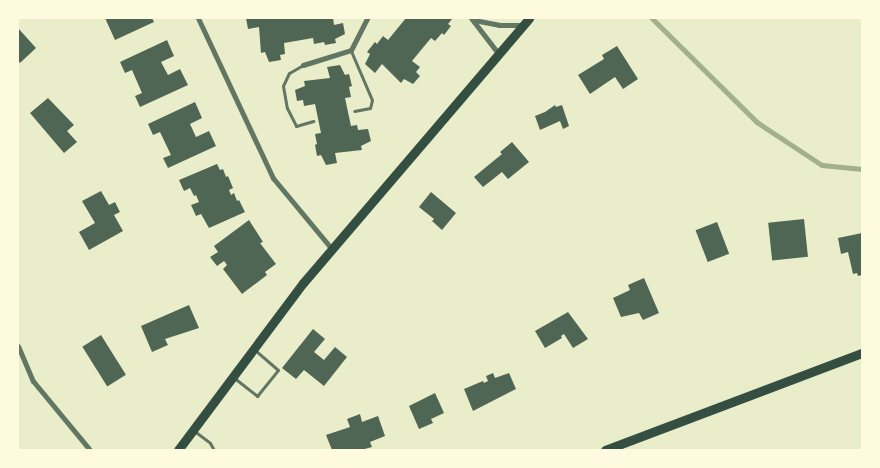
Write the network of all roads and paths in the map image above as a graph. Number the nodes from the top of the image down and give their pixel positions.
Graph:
1 (198, 18) edge
2 (366, 18) edge
3 (472, 19) edge
4 (526, 21) edge
5 (350, 50) junction
6 (498, 53) junction
7 (303, 65) joint
8 (354, 112) dead end
9 (313, 121) dead end
10 (332, 249) junction
11 (18, 346) edge
12 (254, 348) junction
13 (862, 353) edge
14 (233, 376) junction
15 (193, 430) junction
16 (90, 450) edge
17 (178, 450) edge
18 (214, 450) edge
19 (605, 450) edge

1 - 10 street
2 - 5 street
3 - 4 street
3 - 6 street
4 - 6 main road
5 - 7 street
5 - 8 lane
6 - 10 main road
7 - 9 lane
10 - 12 main road
11 - 16 street
12 - 14 main road
12 - 14 lane
13 - 19 main road
14 - 15 main road
15 - 17 main road
15 - 18 lane

